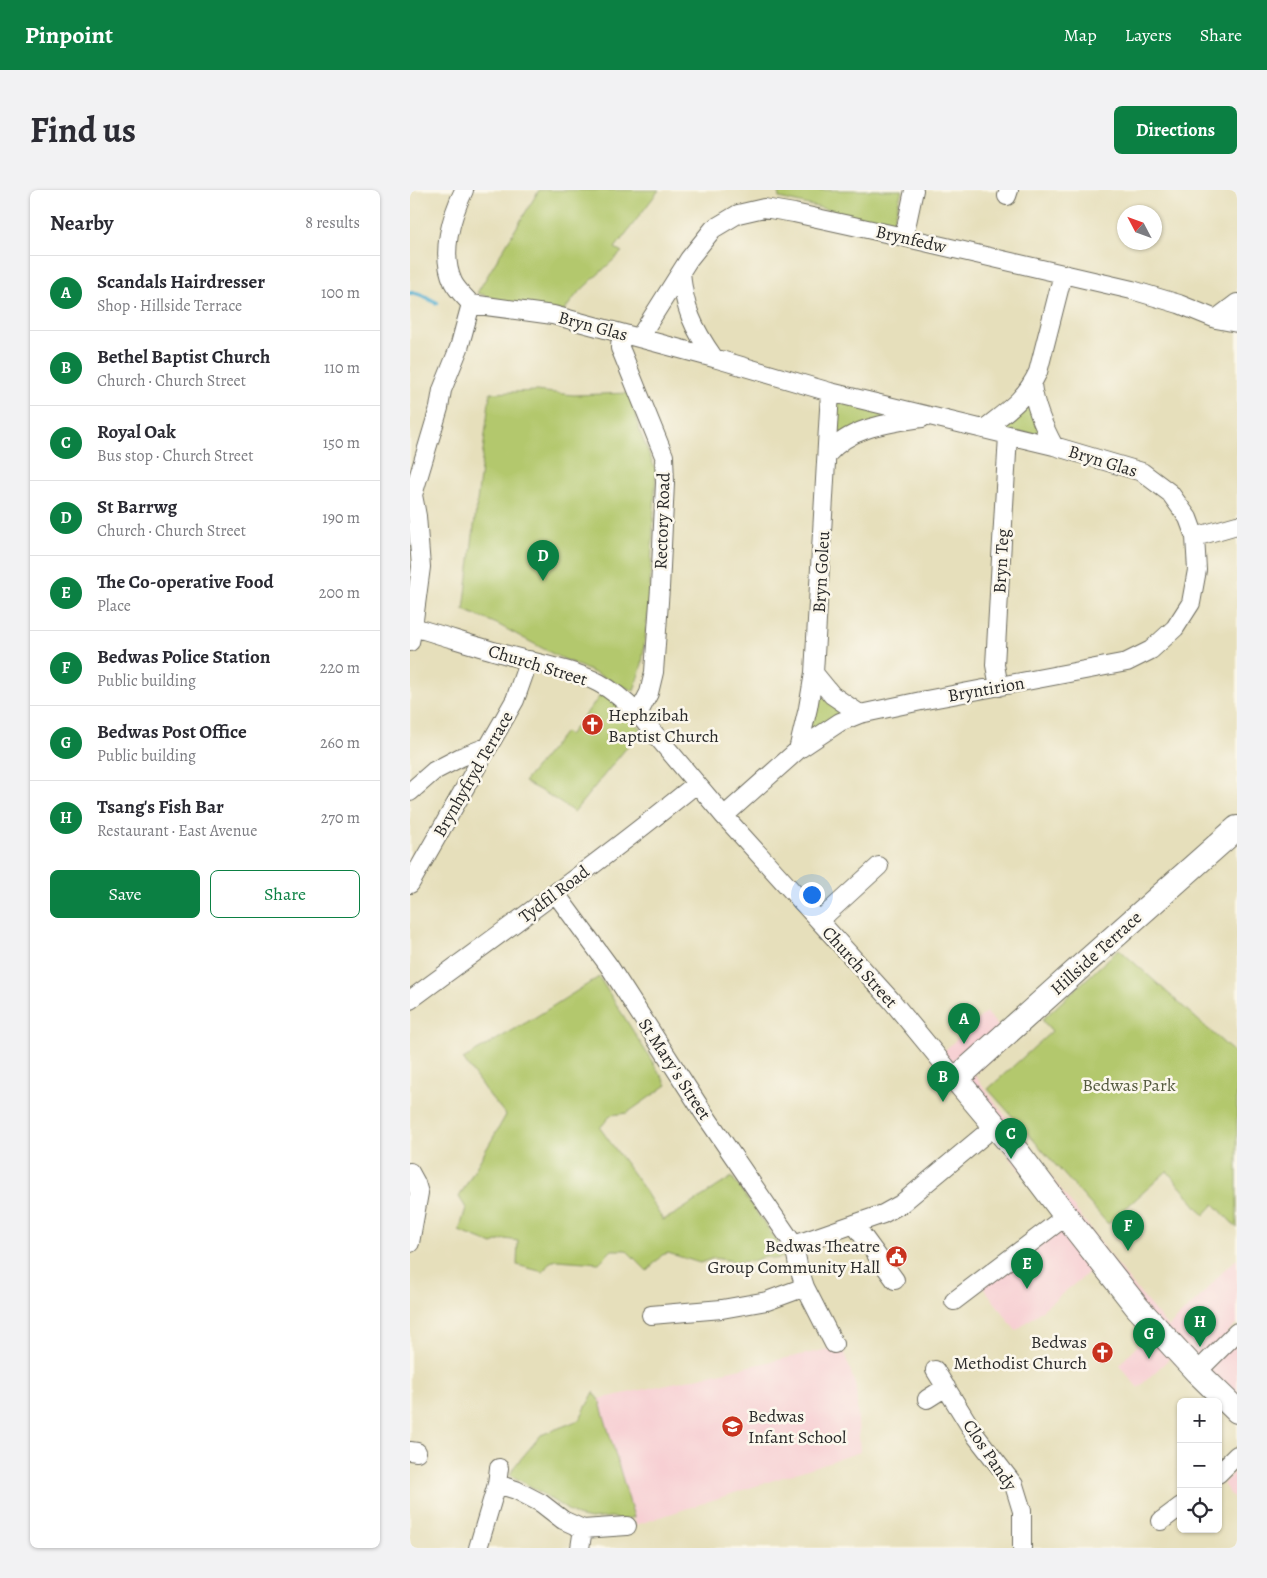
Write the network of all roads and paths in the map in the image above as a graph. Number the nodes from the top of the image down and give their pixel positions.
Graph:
1 (464, 190) edge
2 (914, 190) edge
3 (904, 238) junction
4 (681, 272) junction
5 (1063, 274) junction
6 (471, 304) junction
7 (1237, 304) edge
8 (1216, 319) junction
9 (1237, 323) edge
10 (621, 334) junction
11 (639, 338) junction
12 (714, 358) junction
13 (1032, 385) junction
14 (830, 392) junction
15 (929, 417) junction
16 (984, 429) junction
17 (1008, 435) junction
18 (1054, 446) junction
19 (827, 455) junction
20 (411, 496) edge
21 (1237, 525) edge
22 (1195, 538) junction
23 (411, 632) edge
24 (529, 660) junction
25 (814, 674) junction
26 (998, 687) junction
27 (638, 714) junction
28 (860, 714) junction
29 (487, 748) junction
30 (798, 750) junction
31 (696, 784) junction
32 (410, 792) edge
33 (724, 816) junction
34 (1237, 828) edge
35 (879, 866) dead end
36 (410, 884) edge
37 (556, 894) junction
38 (819, 921) junction
39 (410, 1000) edge
40 (956, 1078) junction
41 (996, 1125) junction
42 (410, 1172) edge
43 (1066, 1216) junction
44 (854, 1224) junction
45 (410, 1243) edge
46 (794, 1245) junction
47 (895, 1280) dead end
48 (805, 1287) junction
49 (954, 1300) dead end
50 (651, 1315) dead end
51 (1237, 1332) edge
52 (834, 1344) dead end
53 (936, 1370) dead end
54 (1197, 1372) junction
55 (946, 1387) junction
56 (927, 1399) dead end
57 (1237, 1411) edge
58 (1177, 1509) edge
59 (1161, 1521) dead end
60 (627, 1526) dead end
61 (583, 1529) junction
62 (478, 1548) edge
63 (580, 1548) edge
64 (1022, 1548) edge

1 - 6 street
2 - 3 street
3 - 4 street, Brynfedw
3 - 5 street, Brynfedw
4 - 11 street, Brynfedw
4 - 12 street
5 - 8 street, Brynfedw
5 - 13 street
6 - 10 street, Bryn Glas
6 - 20 street
7 - 8 street
8 - 9 street, Brynfedw
10 - 11 street, Bryn Glas
10 - 27 street, Rectory Road
11 - 12 street, Bryn Glas
12 - 14 street, Bryn Glas
13 - 16 street
13 - 18 street, Bryn Glas
14 - 15 street, Bryn Glas
14 - 19 street, Bryn Goleu
15 - 16 street, Bryn Glas
15 - 19 street, Bryn Glas
16 - 17 street, Bryn Glas
17 - 18 street, Bryn Glas
17 - 26 street, Bryn Teg
18 - 22 street, Bryn Glas
19 - 25 street, Bryn Goleu
20 - 23 street
21 - 22 street
22 - 26 street, Bryntirion
23 - 24 street, Church Street
24 - 27 street, Church Street
24 - 29 street, Brynhyfryd Terrace
25 - 28 street
25 - 30 street, Bryn Goleu
26 - 28 street, Bryntirion
27 - 31 street, Church Street
28 - 30 street, Bryntirion
29 - 32 street
29 - 36 street, Brynhyfryd Terrace
30 - 33 street, Bryntirion
31 - 33 street, Church Street
31 - 37 street, Tydfil Road
33 - 38 street, Church Street
34 - 40 street, Hillside Terrace
35 - 38 street
37 - 39 street, Tydfil Road
37 - 46 street, St Mary's Street
38 - 40 street, Church Street
40 - 41 street, Church Street
41 - 43 street, Church Street
41 - 44 street
42 - 45 street
43 - 49 street
43 - 54 street, Church Street
44 - 46 street
44 - 47 street
46 - 48 street, St Mary's Street
48 - 50 street
48 - 52 street, St Mary's Street
51 - 54 street
53 - 55 street, Clos Pandy
54 - 57 street, Church Street
55 - 56 street
55 - 64 street, Clos Pandy
58 - 59 street
60 - 61 street
61 - 62 street
61 - 63 street

